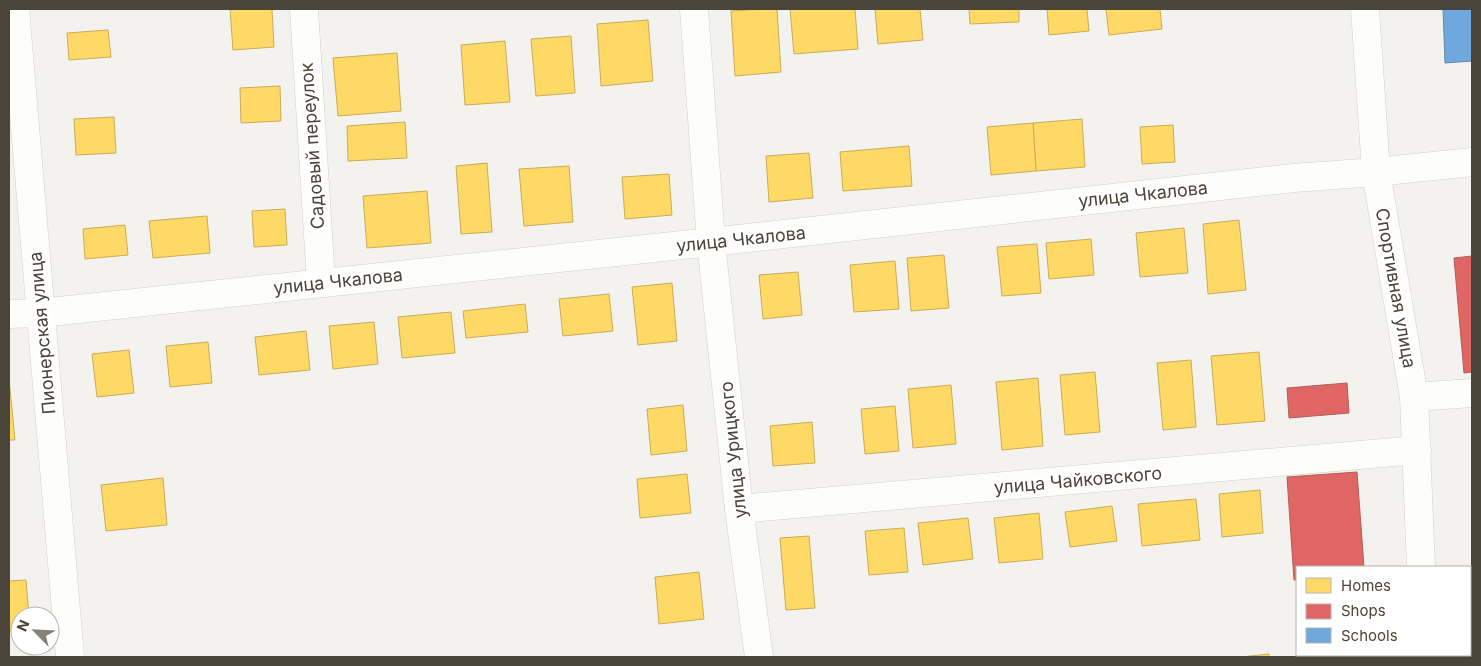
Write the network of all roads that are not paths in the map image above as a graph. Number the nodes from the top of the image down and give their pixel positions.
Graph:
1 (15, 9) edge
2 (304, 9) edge
3 (694, 9) edge
4 (1365, 9) edge
5 (1472, 162) edge
6 (1376, 172) junction
7 (711, 242) junction
8 (321, 282) junction
9 (40, 313) junction
10 (9, 314) edge
11 (1472, 393) edge
12 (1414, 397) junction
13 (1417, 450) junction
14 (739, 510) junction
15 (1421, 566) edge
16 (70, 657) edge
17 (759, 657) edge

1 - 9 street, Пионерская улица
2 - 8 street, Садовый переулок
3 - 7 street, улица Урицкого
4 - 6 street, Спортивная улица
5 - 6 street, улица Чкалова
6 - 7 street, улица Чкалова
6 - 12 street, Спортивная улица
7 - 8 street, улица Чкалова
7 - 14 street, улица Урицкого
8 - 9 street, улица Чкалова
9 - 10 street, улица Чкалова
9 - 16 street, Пионерская улица
11 - 12 street
12 - 13 street, Спортивная улица
13 - 14 street, улица Чайковского
13 - 15 street, Спортивная улица
14 - 17 street, улица Урицкого

